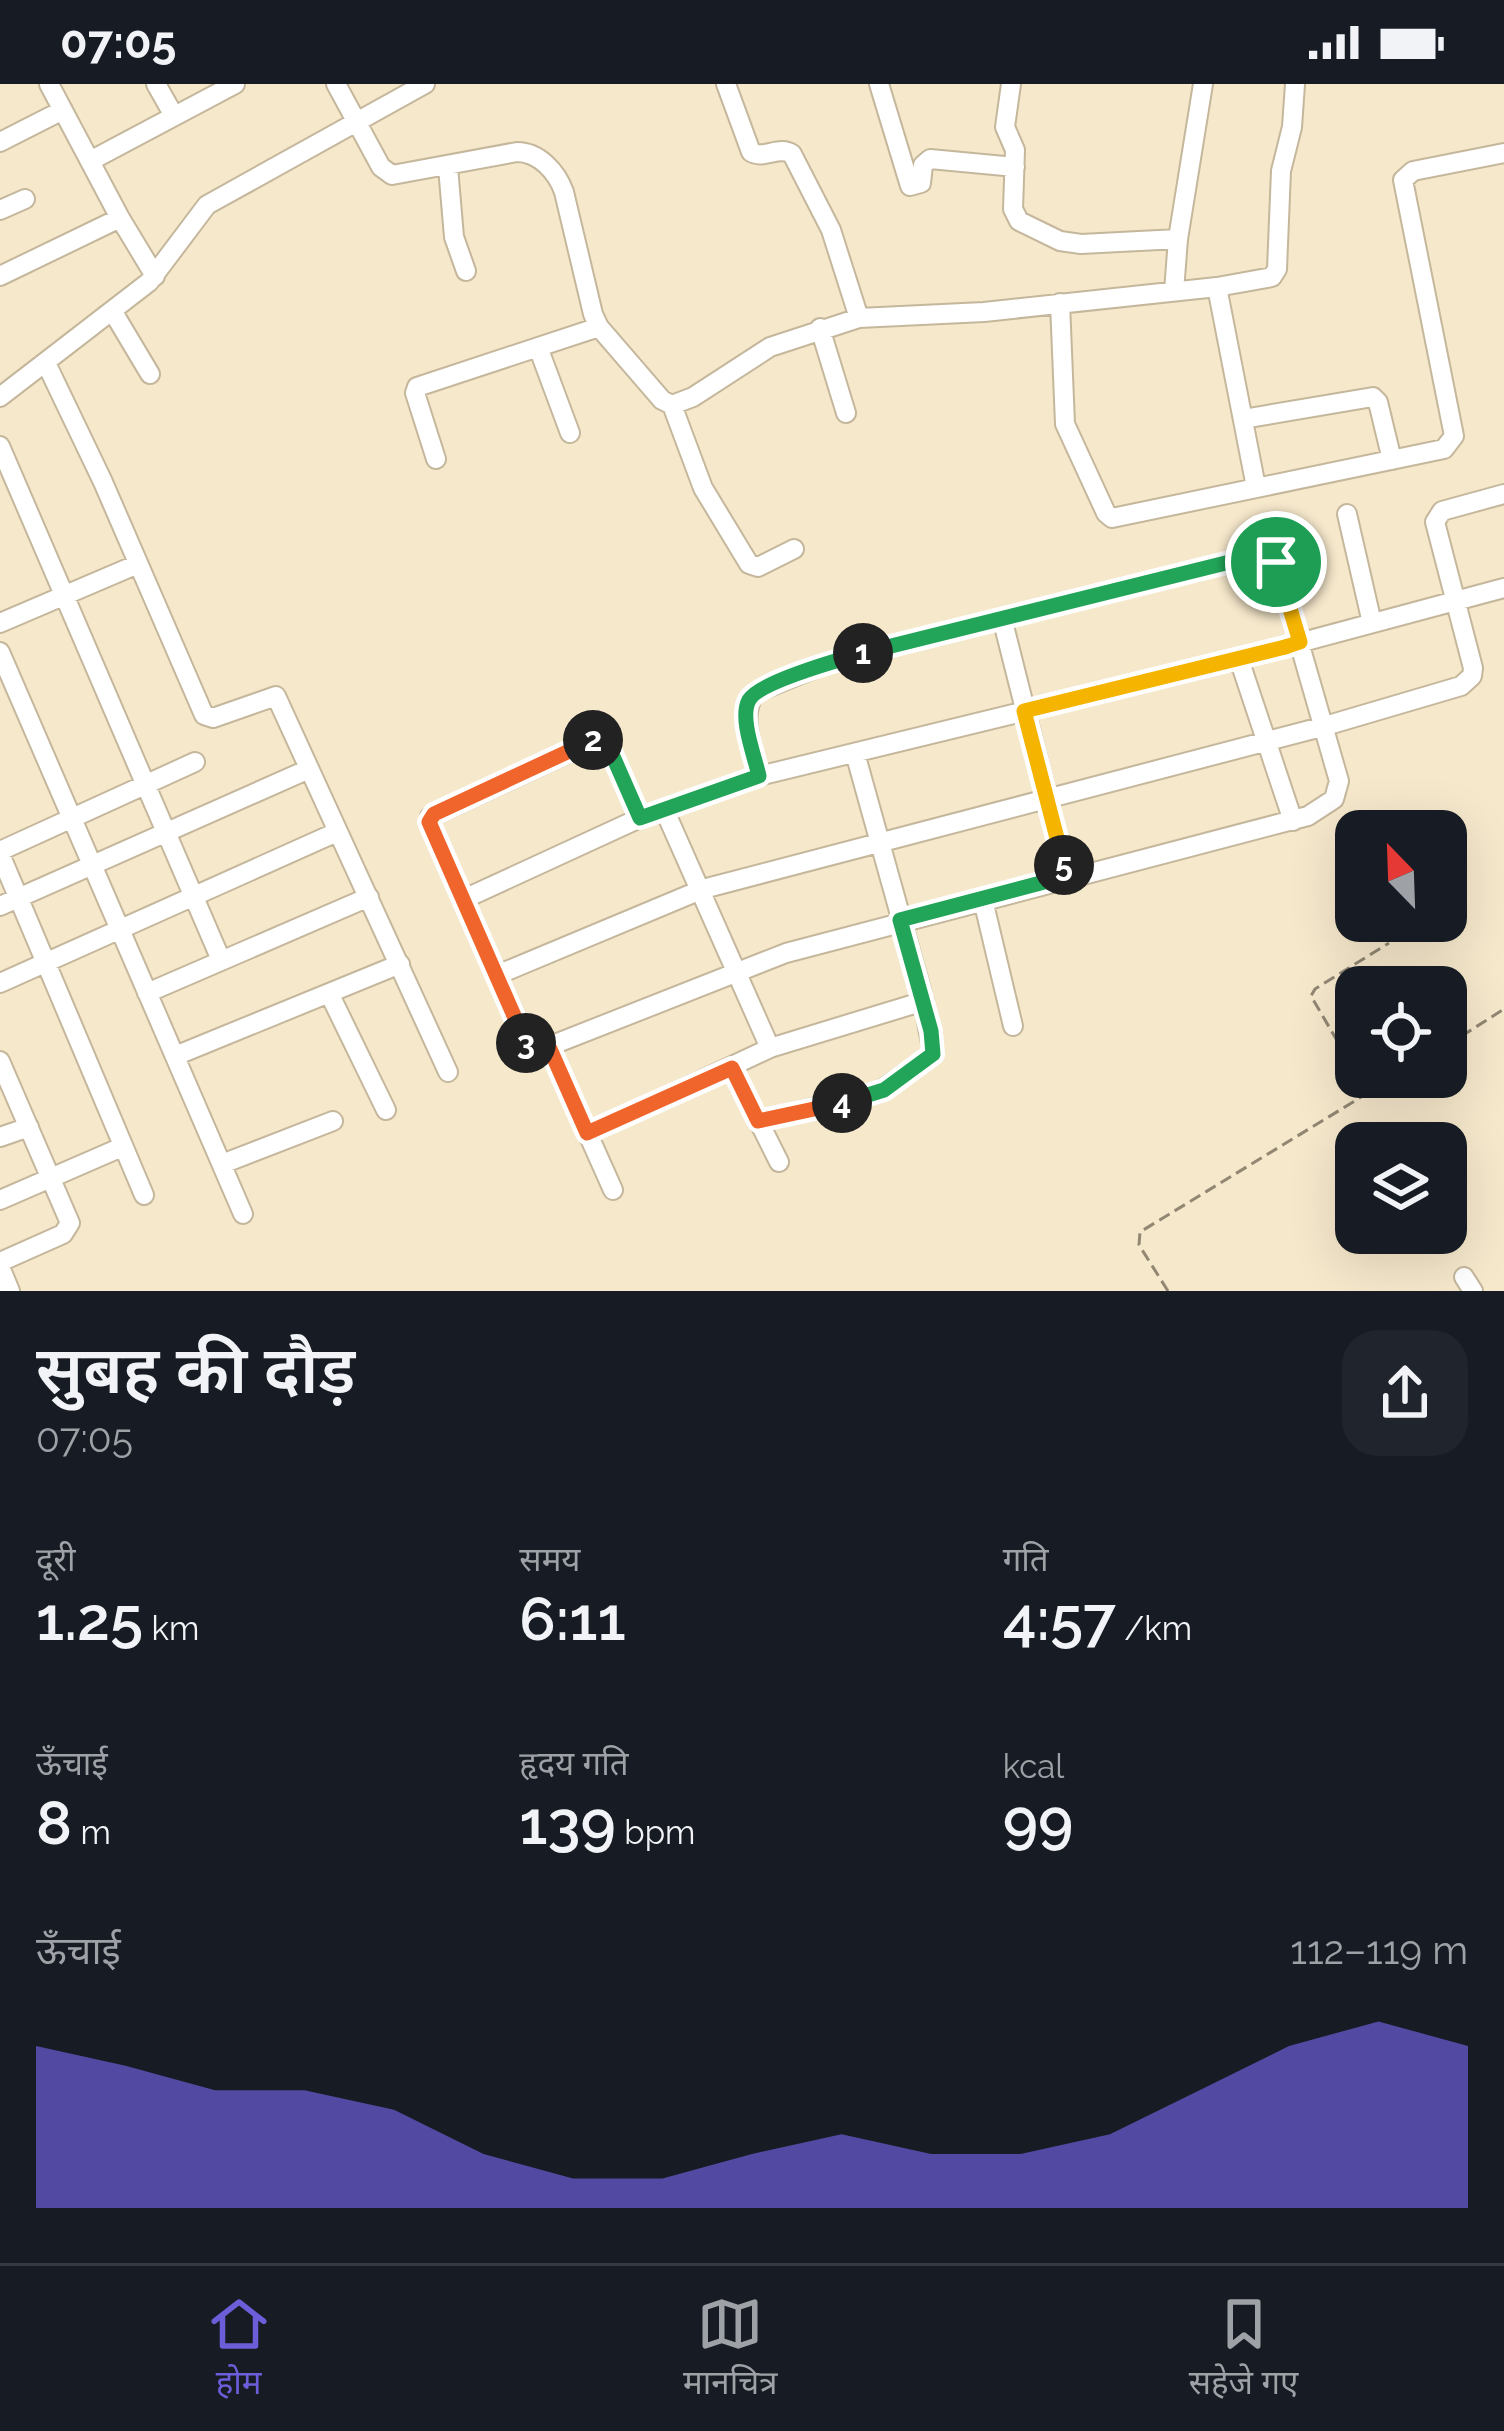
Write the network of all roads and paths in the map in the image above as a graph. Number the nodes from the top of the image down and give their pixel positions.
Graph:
1 (49, 84) edge
2 (156, 84) edge
3 (235, 84) edge
4 (336, 84) edge
5 (425, 84) edge
6 (726, 84) edge
7 (879, 84) edge
8 (1011, 84) edge
9 (1203, 84) edge
10 (1295, 84) edge
11 (62, 110) junction
12 (173, 114) junction
13 (355, 122) junction
14 (0, 142) edge
15 (1504, 153) edge
16 (90, 161) junction
17 (448, 167) junction
18 (1015, 167) junction
19 (25, 199) dead end
20 (0, 209) edge
21 (120, 218) junction
22 (1178, 239) junction
23 (466, 271) dead end
24 (0, 276) edge
25 (155, 276) junction
26 (1216, 287) junction
27 (1174, 291) junction
28 (1060, 303) junction
29 (113, 312) junction
30 (859, 318) junction
31 (599, 328) junction
32 (820, 328) junction
33 (538, 347) junction
34 (46, 363) junction
35 (150, 374) dead end
36 (0, 397) edge
37 (672, 405) junction
38 (846, 412) dead end
39 (1243, 419) junction
40 (570, 433) dead end
41 (0, 446) edge
42 (436, 459) dead end
43 (1392, 460) junction
44 (1256, 488) junction
45 (1504, 494) edge
46 (1347, 514) dead end
47 (794, 549) dead end
48 (138, 564) junction
49 (1504, 588) edge
50 (66, 596) junction
51 (1455, 602) junction
52 (1002, 618) junction
53 (0, 623) edge
54 (1372, 623) junction
55 (1300, 642) junction
56 (0, 652) edge
57 (1240, 659) junction
58 (1024, 711) junction
59 (1324, 726) junction
60 (1265, 741) junction
61 (855, 753) junction
62 (196, 763) dead end
63 (309, 769) junction
64 (759, 776) junction
65 (146, 784) junction
66 (1045, 797) junction
67 (664, 809) junction
68 (640, 818) junction
69 (73, 819) junction
70 (1293, 821) junction
71 (166, 831) junction
72 (338, 832) junction
73 (878, 841) junction
74 (0, 853) edge
75 (92, 866) junction
76 (1067, 876) junction
77 (703, 890) junction
78 (193, 896) junction
79 (369, 897) junction
80 (464, 898) junction
81 (983, 900) junction
82 (9, 902) edge
83 (900, 920) junction
84 (120, 928) junction
85 (1389, 943) dead end
86 (221, 960) junction
87 (44, 963) junction
88 (400, 964) junction
89 (1352, 966) edge
90 (738, 970) junction
91 (497, 976) junction
92 (1335, 977) edge
93 (0, 983) edge
94 (148, 993) junction
95 (329, 993) junction
96 (924, 1001) junction
97 (1504, 1010) edge
98 (1013, 1025) dead end
99 (1467, 1033) edge
100 (1335, 1037) edge
101 (770, 1048) junction
102 (550, 1049) junction
103 (175, 1056) junction
104 (0, 1060) edge
105 (732, 1068) junction
106 (448, 1072) dead end
107 (1358, 1098) edge
108 (386, 1109) dead end
109 (333, 1121) dead end
110 (758, 1121) junction
111 (28, 1127) junction
112 (587, 1133) junction
113 (0, 1137) edge
114 (122, 1147) junction
115 (779, 1162) dead end
116 (222, 1164) junction
117 (50, 1178) junction
118 (613, 1190) dead end
119 (144, 1195) dead end
120 (0, 1200) edge
121 (244, 1214) dead end
122 (0, 1264) edge
123 (10, 1291) edge
124 (1168, 1291) edge

1 - 11 street
2 - 12 street
3 - 12 street
4 - 13 street
5 - 13 street
6 - 30 street
7 - 18 street
8 - 18 street
9 - 22 street
10 - 26 street
11 - 14 street
11 - 16 street
12 - 16 street
13 - 17 street
13 - 25 street
15 - 43 street
16 - 21 street
17 - 23 street
17 - 31 street
18 - 22 street
19 - 20 street
21 - 24 street
21 - 25 street
22 - 27 street
25 - 29 street
26 - 27 street
26 - 39 street
27 - 28 street
28 - 30 street
28 - 44 street
29 - 34 street
29 - 35 street
30 - 32 street
31 - 33 street
31 - 37 street
32 - 37 street
32 - 38 street
33 - 40 street
33 - 42 street
34 - 36 street
34 - 48 street
37 - 47 street
39 - 43 street
39 - 44 street
41 - 50 street
43 - 44 street
45 - 51 street
46 - 54 street
48 - 50 street
48 - 63 street
49 - 51 street
50 - 53 street
50 - 65 street
51 - 54 street
51 - 59 street
52 - 55 street
52 - 58 street
52 - 64 street
54 - 55 street
55 - 57 street
55 - 59 street
56 - 69 street
57 - 58 street
57 - 60 street
58 - 61 street
58 - 66 street
59 - 60 street
59 - 70 street
60 - 66 street
60 - 70 street
61 - 64 street
61 - 73 street
62 - 65 street
63 - 71 street
63 - 72 street
64 - 67 street
65 - 69 street
65 - 71 street
66 - 73 street
66 - 76 street
67 - 68 street
67 - 77 street
68 - 80 street
68 - 80 street
69 - 74 street
69 - 75 street
70 - 76 street
71 - 75 street
71 - 78 street
72 - 78 street
72 - 79 street
73 - 77 street
73 - 83 street
74 - 82 street
75 - 82 street
75 - 84 street
76 - 81 street
77 - 90 street
77 - 91 street
78 - 84 street
78 - 86 street
79 - 86 street
79 - 88 street
80 - 91 street
81 - 83 street
81 - 98 street
82 - 87 street
83 - 90 street
83 - 96 street
84 - 87 street
84 - 94 street
85 - 89 path
86 - 94 street
87 - 93 street
87 - 114 street
88 - 95 street
88 - 106 street
90 - 101 street
90 - 102 street
91 - 102 street
92 - 100 path
94 - 103 street
95 - 103 street
95 - 108 street
96 - 101 street
96 - 110 street
97 - 99 path
101 - 105 street
102 - 112 street
103 - 116 street
104 - 111 street
105 - 110 street
105 - 112 street
107 - 124 path
109 - 116 street
110 - 115 street
111 - 113 street
111 - 117 street
112 - 118 street
114 - 117 street
114 - 119 street
116 - 121 street
117 - 120 street
117 - 122 street
122 - 123 street

